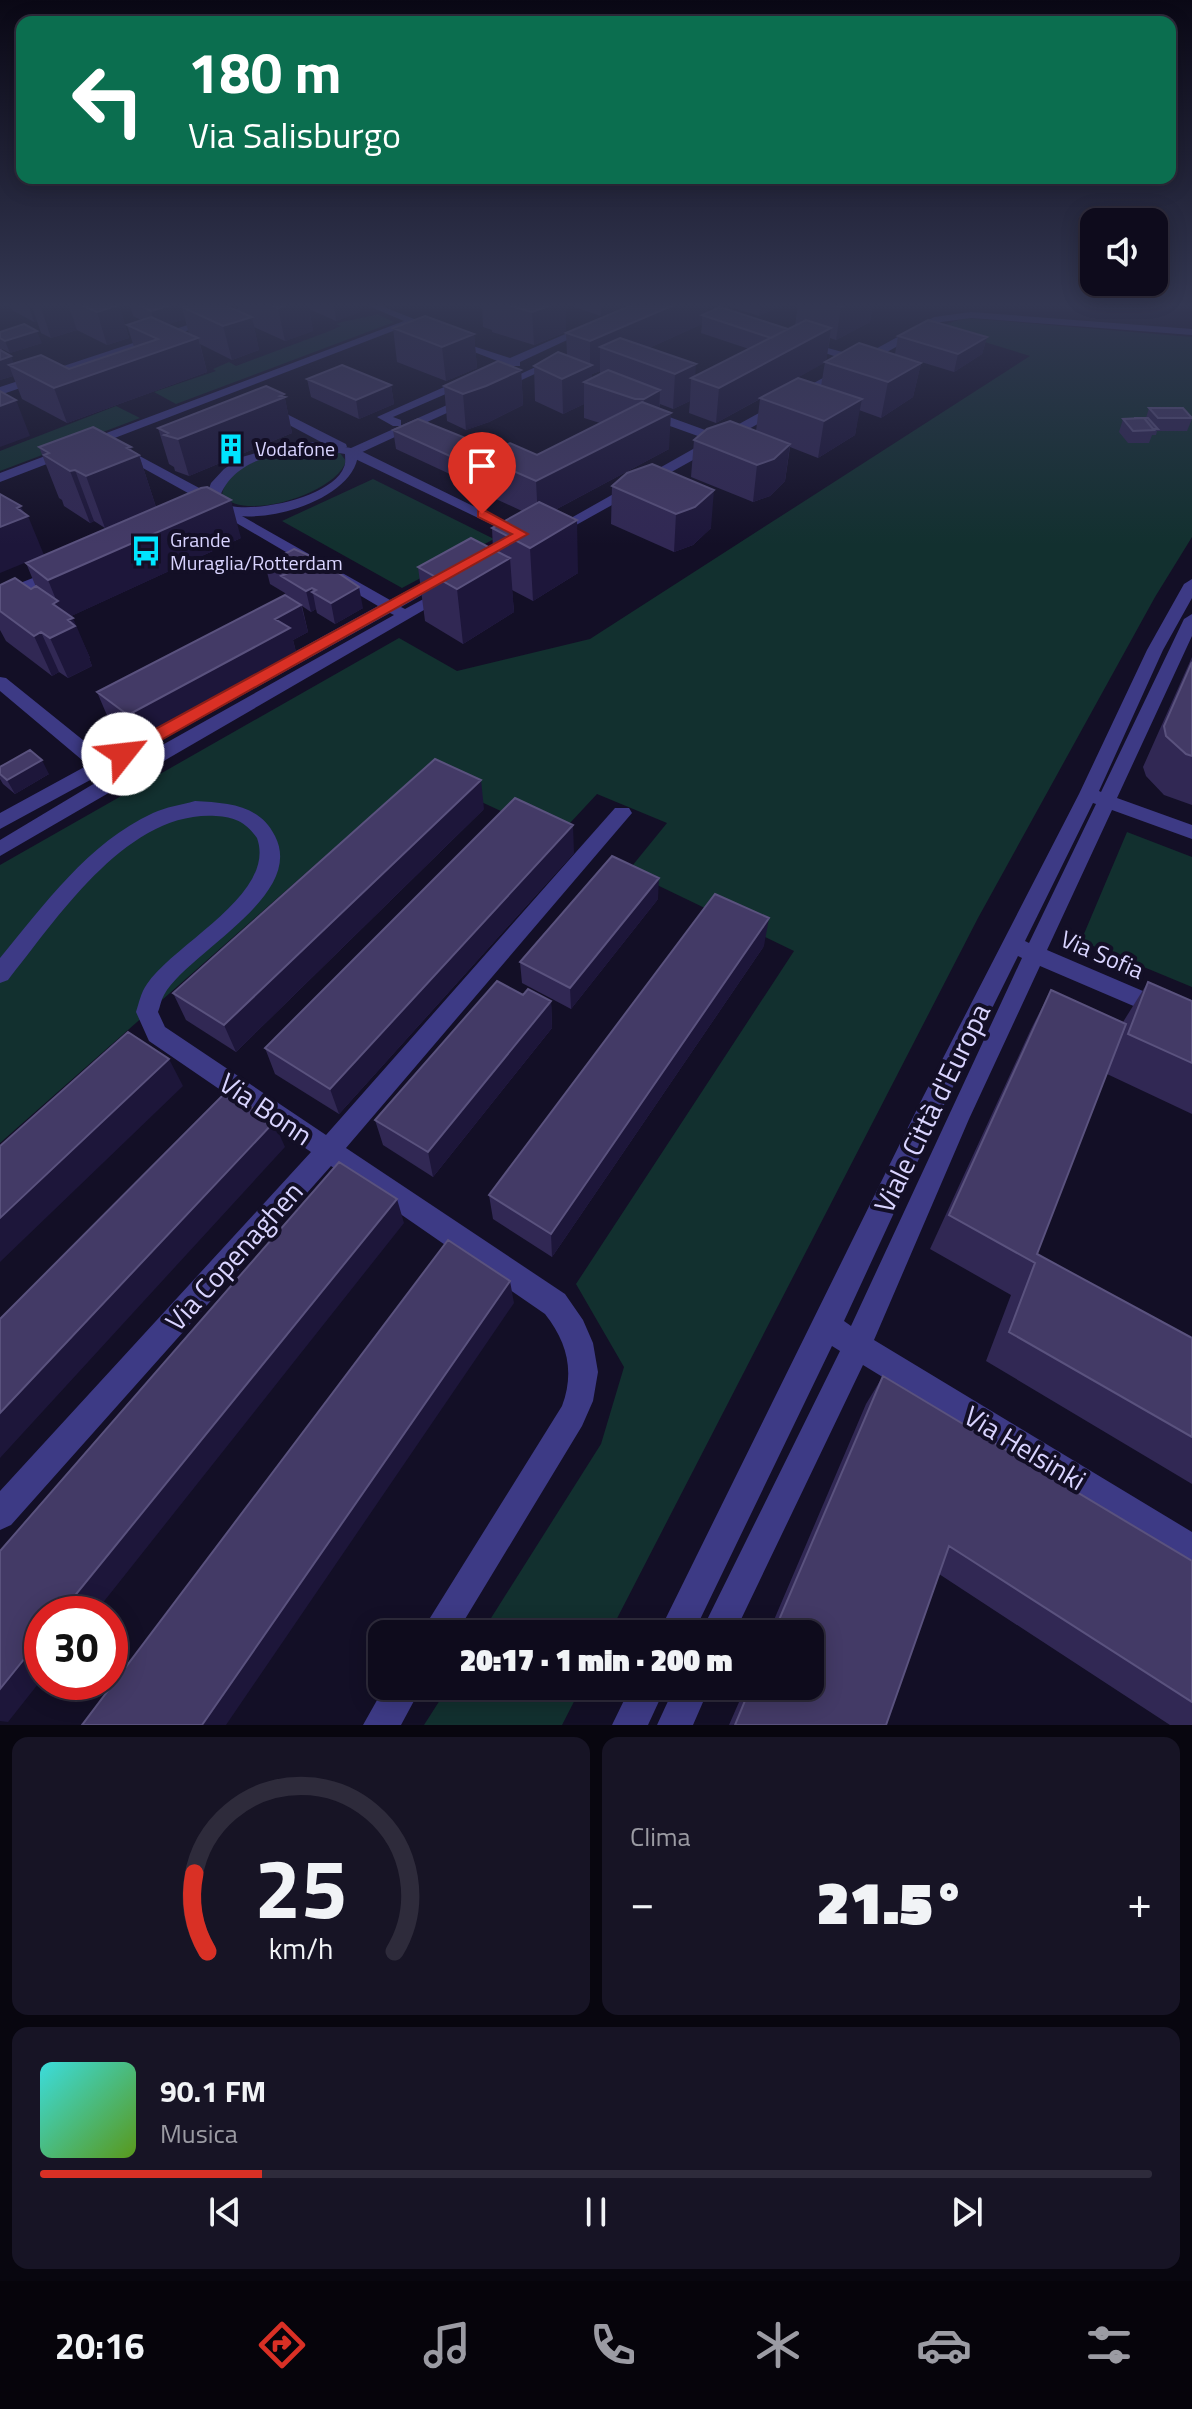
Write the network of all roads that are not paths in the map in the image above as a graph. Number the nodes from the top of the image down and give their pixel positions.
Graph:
1 (19, 384) edge
2 (248, 384) edge
3 (458, 384) edge
4 (490, 384) edge
5 (493, 384) edge
6 (799, 384) edge
7 (815, 384) edge
8 (0, 391) edge
9 (228, 392) junction
10 (633, 408) edge
11 (397, 423) junction
12 (713, 437) junction
13 (102, 440) junction
14 (347, 450) junction
15 (0, 478) edge
16 (217, 506) junction
17 (199, 515) edge
18 (527, 540) junction
19 (456, 578) edge
20 (1192, 584) edge
21 (0, 597) edge
22 (0, 609) edge
23 (397, 611) junction
24 (1187, 614) edge
25 (0, 682) edge
26 (111, 771) junction
27 (1098, 798) junction
28 (622, 813) dead end
29 (0, 822) edge
30 (1192, 832) edge
31 (0, 849) edge
32 (1023, 949) junction
33 (0, 974) edge
34 (1192, 1022) edge
35 (328, 1151) junction
36 (827, 1327) junction
37 (857, 1346) junction
38 (0, 1514) edge
39 (1192, 1550) edge
40 (446, 1620) edge
41 (682, 1620) edge
42 (724, 1620) edge
43 (396, 1700) edge
44 (642, 1700) edge
45 (687, 1700) edge
46 (381, 1725) edge
47 (630, 1725) edge
48 (675, 1725) edge

1 - 8 street
2 - 9 street
3 - 11 street
4 - 11 street
5 - 14 street
6 - 12 street
7 - 12 street
9 - 13 street
9 - 14 street
10 - 12 street
11 - 14 street
12 - 18 street
12 - 18 street
13 - 15 street
13 - 16 street
14 - 16 street
14 - 16 street
14 - 18 street
16 - 17 street
16 - 23 street
19 - 23 street
20 - 24 street, Viale Città d'Europa
21 - 22 street
23 - 26 street
24 - 27 street, Viale Città d'Europa
25 - 26 street
26 - 29 street
26 - 31 street
27 - 30 street
27 - 32 street, Viale Città d'Europa
28 - 35 street, Via Copenaghen
32 - 34 street, Via Sofia
32 - 36 street, Viale Città d'Europa
32 - 37 street, Viale Città d'Europa
33 - 35 street, Via Bonn
35 - 38 street, Via Copenaghen
35 - 40 street, Via Bonn
36 - 37 street, Via Helsinki
36 - 41 street, Viale Città d'Europa
37 - 39 street, Via Helsinki
37 - 42 street, Viale Città d'Europa
43 - 46 street
44 - 47 street
45 - 48 street

